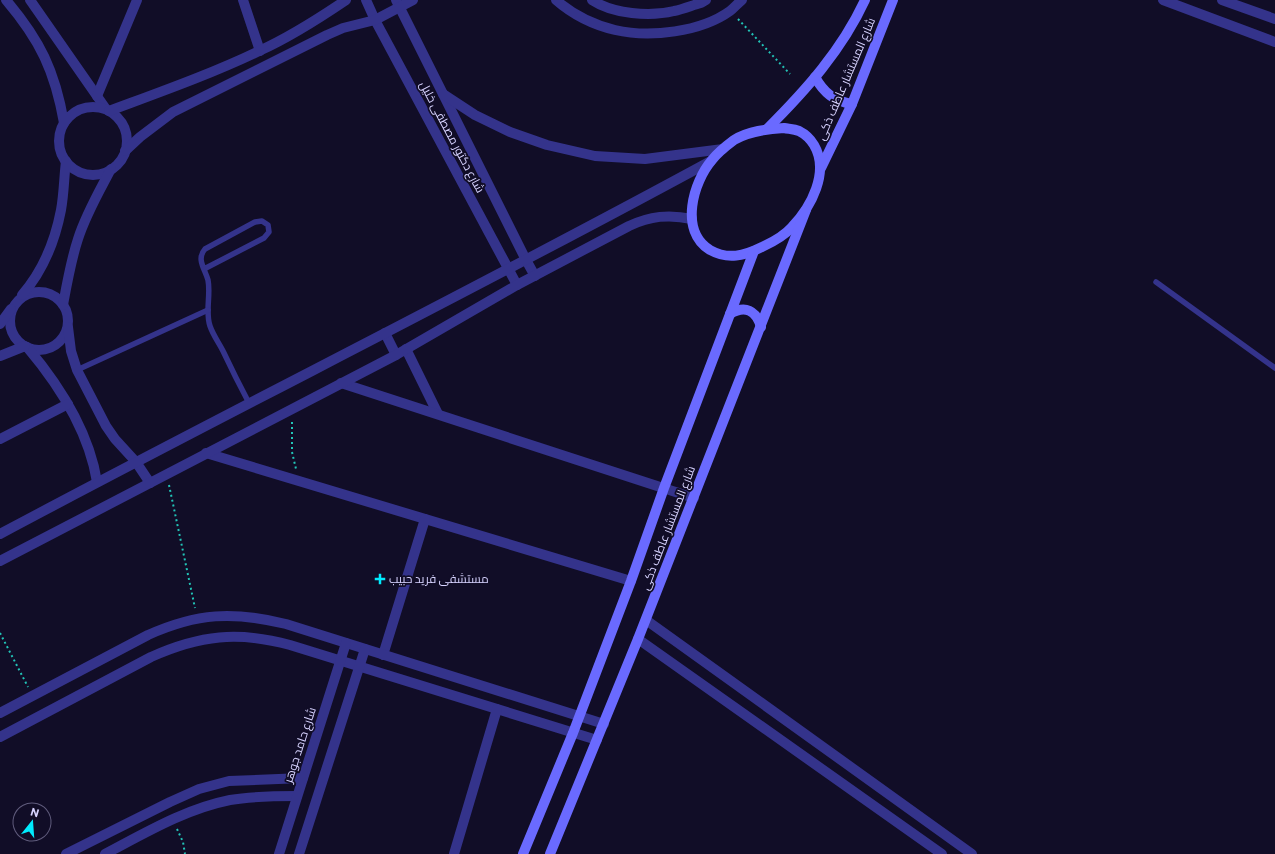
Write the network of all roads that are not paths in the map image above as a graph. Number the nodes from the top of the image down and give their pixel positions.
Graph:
1 (6, 0) edge
2 (30, 0) edge
3 (137, 0) edge
4 (243, 0) edge
5 (346, 0) edge
6 (366, 0) edge
7 (413, 0) edge
8 (556, 0) edge
9 (592, 0) edge
10 (706, 0) edge
11 (742, 0) edge
12 (865, 0) edge
13 (893, 0) edge
14 (1163, 0) edge
15 (1222, 0) edge
16 (398, 4) edge
17 (1275, 19) edge
18 (375, 20) junction
19 (1275, 42) edge
20 (260, 51) junction
21 (815, 77) junction
22 (442, 94) junction
23 (97, 96) junction
24 (852, 104) junction
25 (108, 110) junction
26 (64, 123) junction
27 (767, 129) junction
28 (723, 149) junction
29 (125, 151) junction
30 (66, 161) junction
31 (711, 161) junction
32 (821, 168) junction
33 (111, 169) junction
34 (806, 210) junction
35 (640, 211) junction
36 (692, 219) junction
37 (754, 251) junction
38 (526, 260) junction
39 (204, 269) junction
40 (508, 269) junction
41 (535, 276) junction
42 (1156, 282) dead end
43 (517, 285) junction
44 (16, 302) junction
45 (63, 305) junction
46 (208, 310) junction
47 (730, 314) junction
48 (0, 324) edge
49 (67, 325) junction
50 (760, 327) junction
51 (385, 333) junction
52 (26, 347) junction
53 (406, 349) junction
54 (396, 355) junction
55 (0, 356) edge
56 (1275, 368) edge
57 (77, 370) junction
58 (340, 383) junction
59 (249, 403) junction
60 (68, 404) junction
61 (438, 414) junction
62 (0, 439) edge
63 (206, 453) junction
64 (136, 462) junction
65 (97, 482) junction
66 (150, 483) junction
67 (664, 488) junction
68 (694, 498) junction
69 (425, 519) junction
70 (0, 534) edge
71 (0, 561) edge
72 (631, 581) junction
73 (646, 620) junction
74 (638, 639) junction
75 (346, 643) junction
76 (365, 649) junction
77 (383, 655) junction
78 (340, 661) junction
79 (359, 667) junction
80 (497, 709) junction
81 (0, 713) edge
82 (579, 716) junction
83 (604, 724) junction
84 (573, 732) junction
85 (0, 737) edge
86 (597, 740) junction
87 (303, 778) junction
88 (297, 796) junction
89 (66, 854) edge
90 (105, 854) edge
91 (279, 854) edge
92 (299, 854) edge
93 (454, 854) edge
94 (523, 854) edge
95 (550, 854) edge
96 (942, 854) edge
97 (972, 854) edge

1 - 26 street
2 - 23 street
3 - 23 street
4 - 20 street
5 - 20 street
6 - 18 street, شارع دكتور مصطفى خليل
7 - 16 street
8 - 11 street
9 - 10 street
12 - 21 street, شارع المستشار عاطف ذكى
13 - 24 street, شارع المستشار عاطف ذكى
14 - 19 street
15 - 17 street
16 - 18 street
16 - 22 street, شارع دكتور مصطفى خليل
18 - 29 street
18 - 40 street, شارع دكتور مصطفى خليل
20 - 25 street
21 - 24 street
21 - 27 street, شارع المستشار عاطف ذكى
22 - 28 street
22 - 38 street, شارع دكتور مصطفى خليل
23 - 25 street
24 - 32 street, شارع المستشار عاطف ذكى
25 - 26 street
25 - 29 street
26 - 30 street
27 - 28 street
27 - 32 street
28 - 31 street
29 - 33 street
30 - 33 street
30 - 44 street
31 - 35 street
31 - 36 street
32 - 34 street
33 - 45 street
34 - 37 street
34 - 50 street, شارع المستشار عاطف ذكى
35 - 36 street
35 - 38 street
35 - 41 street
36 - 37 street
37 - 47 street, شارع المستشار عاطف ذكى
38 - 40 street
38 - 41 street, شارع دكتور مصطفى خليل
39 - 39 lane
39 - 46 lane
40 - 43 street, شارع دكتور مصطفى خليل
40 - 51 street
41 - 43 street
42 - 56 lane
43 - 53 street
44 - 45 street
44 - 48 street
44 - 52 street
45 - 49 street
46 - 57 lane
46 - 59 lane
47 - 50 street
47 - 67 street, شارع المستشار عاطف ذكى
49 - 52 street
49 - 57 street
50 - 68 street, شارع المستشار عاطف ذكى
51 - 54 street
51 - 59 street
52 - 55 street
52 - 60 street
53 - 54 street
53 - 61 street
54 - 58 street
57 - 64 street
58 - 61 street
58 - 63 street
59 - 64 street
60 - 62 street
60 - 65 street
61 - 67 street
63 - 66 street
63 - 69 street
64 - 65 street
64 - 66 street
65 - 70 street
66 - 71 street
67 - 68 street
67 - 72 street, شارع المستشار عاطف ذكى
68 - 73 street, شارع المستشار عاطف ذكى
69 - 72 street
69 - 77 street
72 - 82 street, شارع المستشار عاطف ذكى
73 - 74 street, شارع المستشار عاطف ذكى
73 - 97 street
74 - 83 street, شارع المستشار عاطف ذكى
74 - 96 street
75 - 76 street
75 - 78 street, شارع حامد جوهر
75 - 81 street
76 - 77 street
76 - 79 street
77 - 82 street
78 - 79 street
78 - 85 street
78 - 87 street, شارع حامد جوهر
79 - 80 street
79 - 92 street
80 - 84 street
80 - 93 street
82 - 83 street
82 - 84 street, شارع المستشار عاطف ذكى
83 - 86 street, شارع المستشار عاطف ذكى
84 - 86 street
84 - 94 street, شارع المستشار عاطف ذكى
86 - 95 street, شارع المستشار عاطف ذكى
87 - 88 street, شارع حامد جوهر
87 - 89 street
88 - 90 street
88 - 91 street, شارع حامد جوهر

